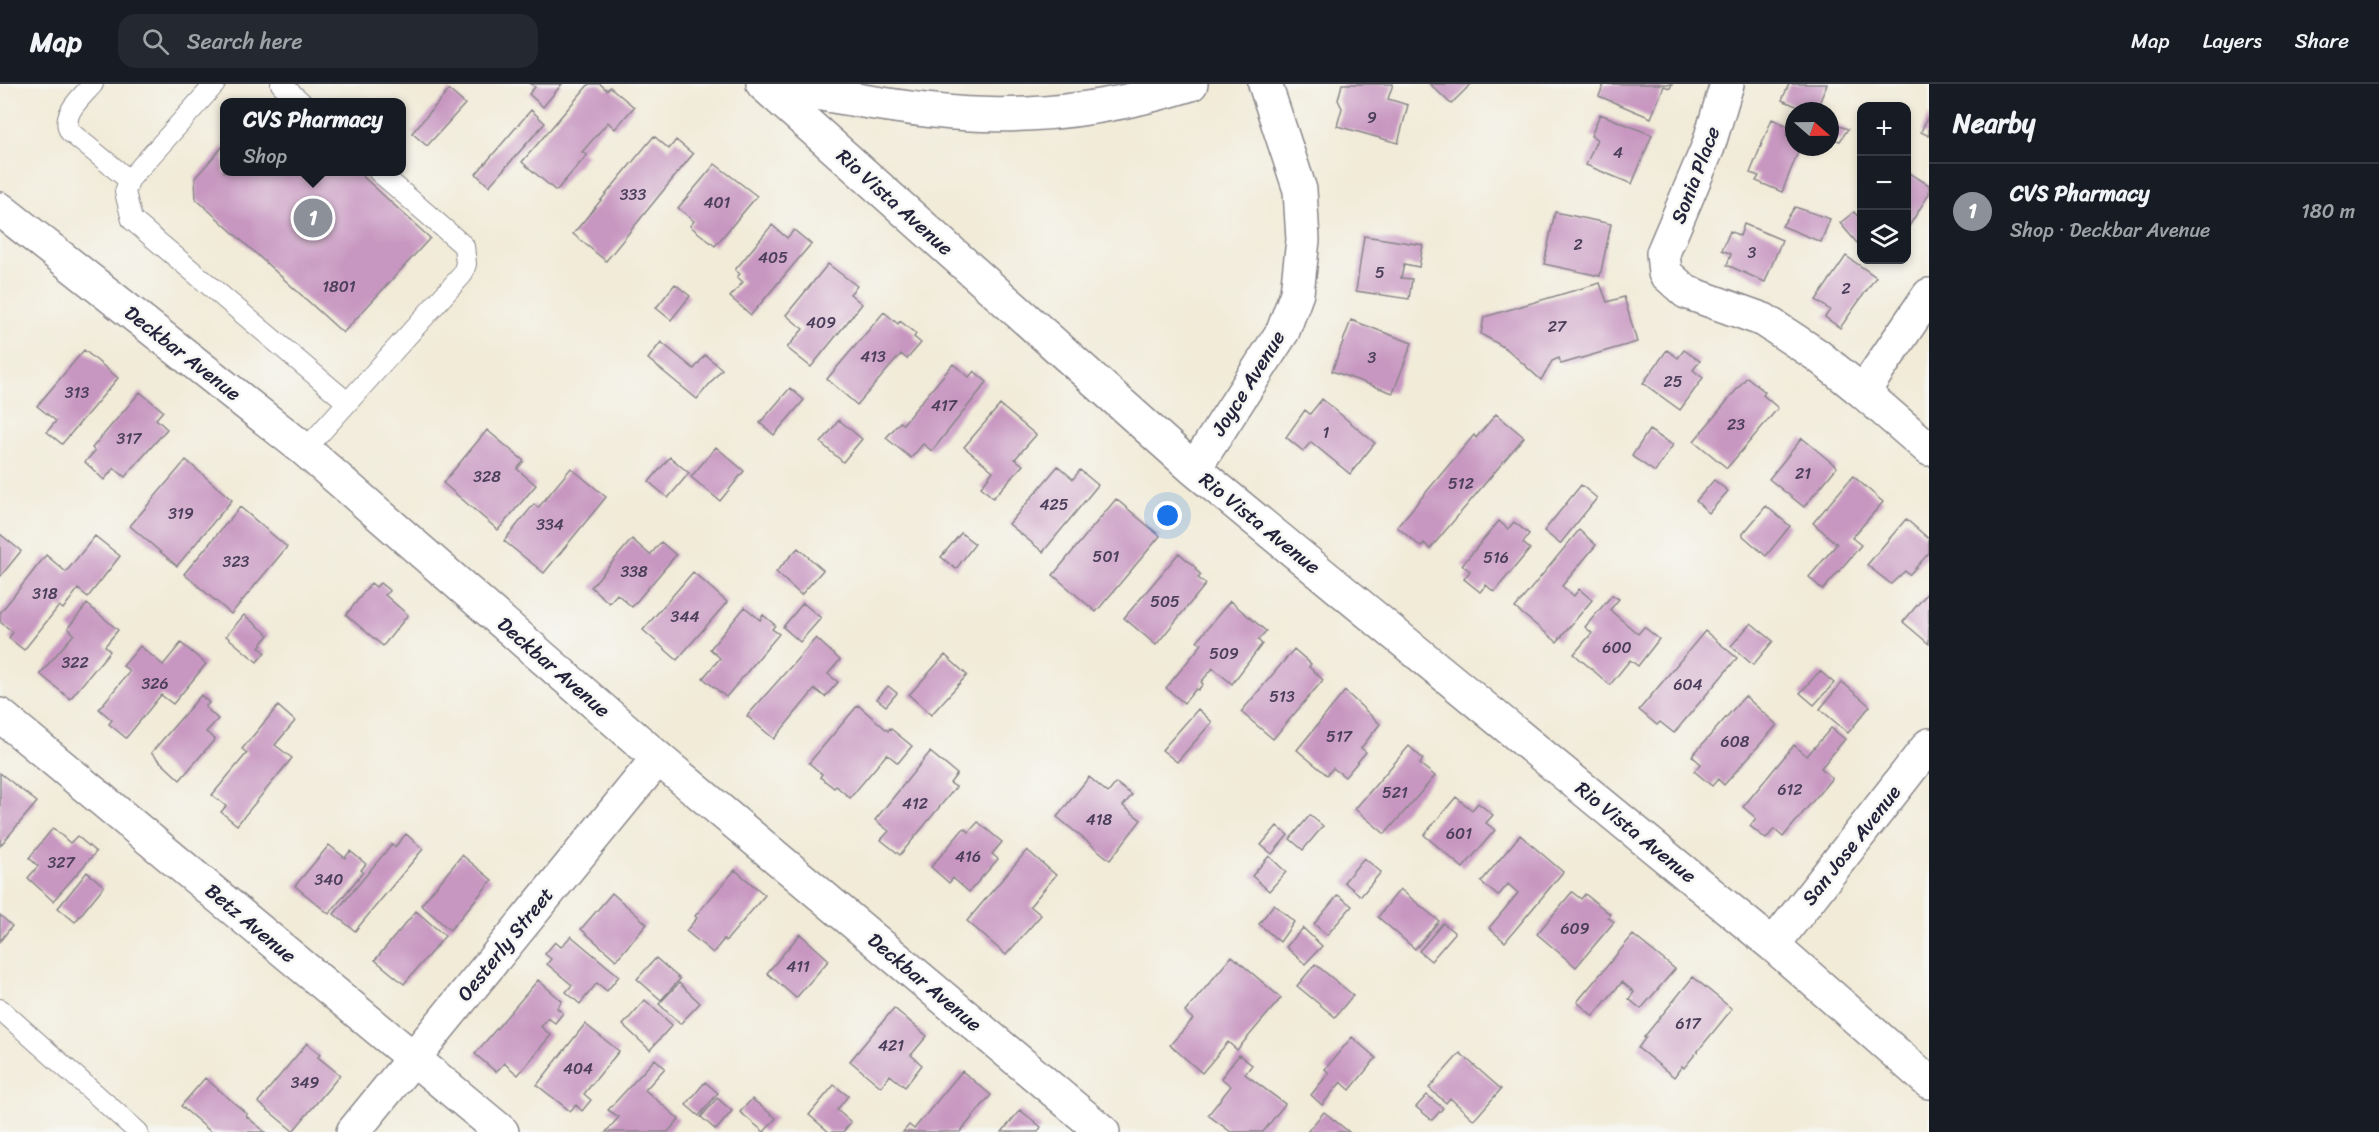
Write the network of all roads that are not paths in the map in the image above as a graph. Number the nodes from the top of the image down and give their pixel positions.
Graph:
1 (93, 84) edge
2 (216, 84) edge
3 (280, 84) edge
4 (763, 84) edge
5 (1191, 84) edge
6 (1265, 84) edge
7 (1727, 84) edge
8 (296, 98) edge
9 (385, 176) edge
10 (129, 180) junction
11 (0, 209) edge
12 (1929, 295) edge
13 (1863, 392) junction
14 (347, 402) junction
15 (1929, 449) edge
16 (305, 450) junction
17 (1194, 469) junction
18 (0, 715) edge
19 (1929, 745) edge
20 (658, 758) junction
21 (1773, 945) junction
22 (0, 1009) edge
23 (413, 1056) junction
24 (1929, 1082) edge
25 (138, 1132) edge
26 (353, 1132) edge
27 (502, 1132) edge
28 (1103, 1132) edge

1 - 10 lane
2 - 10 lane
3 - 8 lane
4 - 5 street
4 - 17 street, Rio Vista Avenue
6 - 17 street, Joyce Avenue
7 - 13 street, Sonia Place
9 - 14 lane
10 - 14 lane
11 - 16 street, Deckbar Avenue
12 - 13 street
13 - 15 street
14 - 16 lane
16 - 20 street, Deckbar Avenue
17 - 21 street, Rio Vista Avenue
18 - 23 street, Betz Avenue
19 - 21 street, San Jose Avenue
20 - 23 street, Oesterly Street
20 - 28 street, Deckbar Avenue
21 - 24 street, Rio Vista Avenue
22 - 25 lane
23 - 26 street, Oesterly Street
23 - 27 street, Betz Avenue

